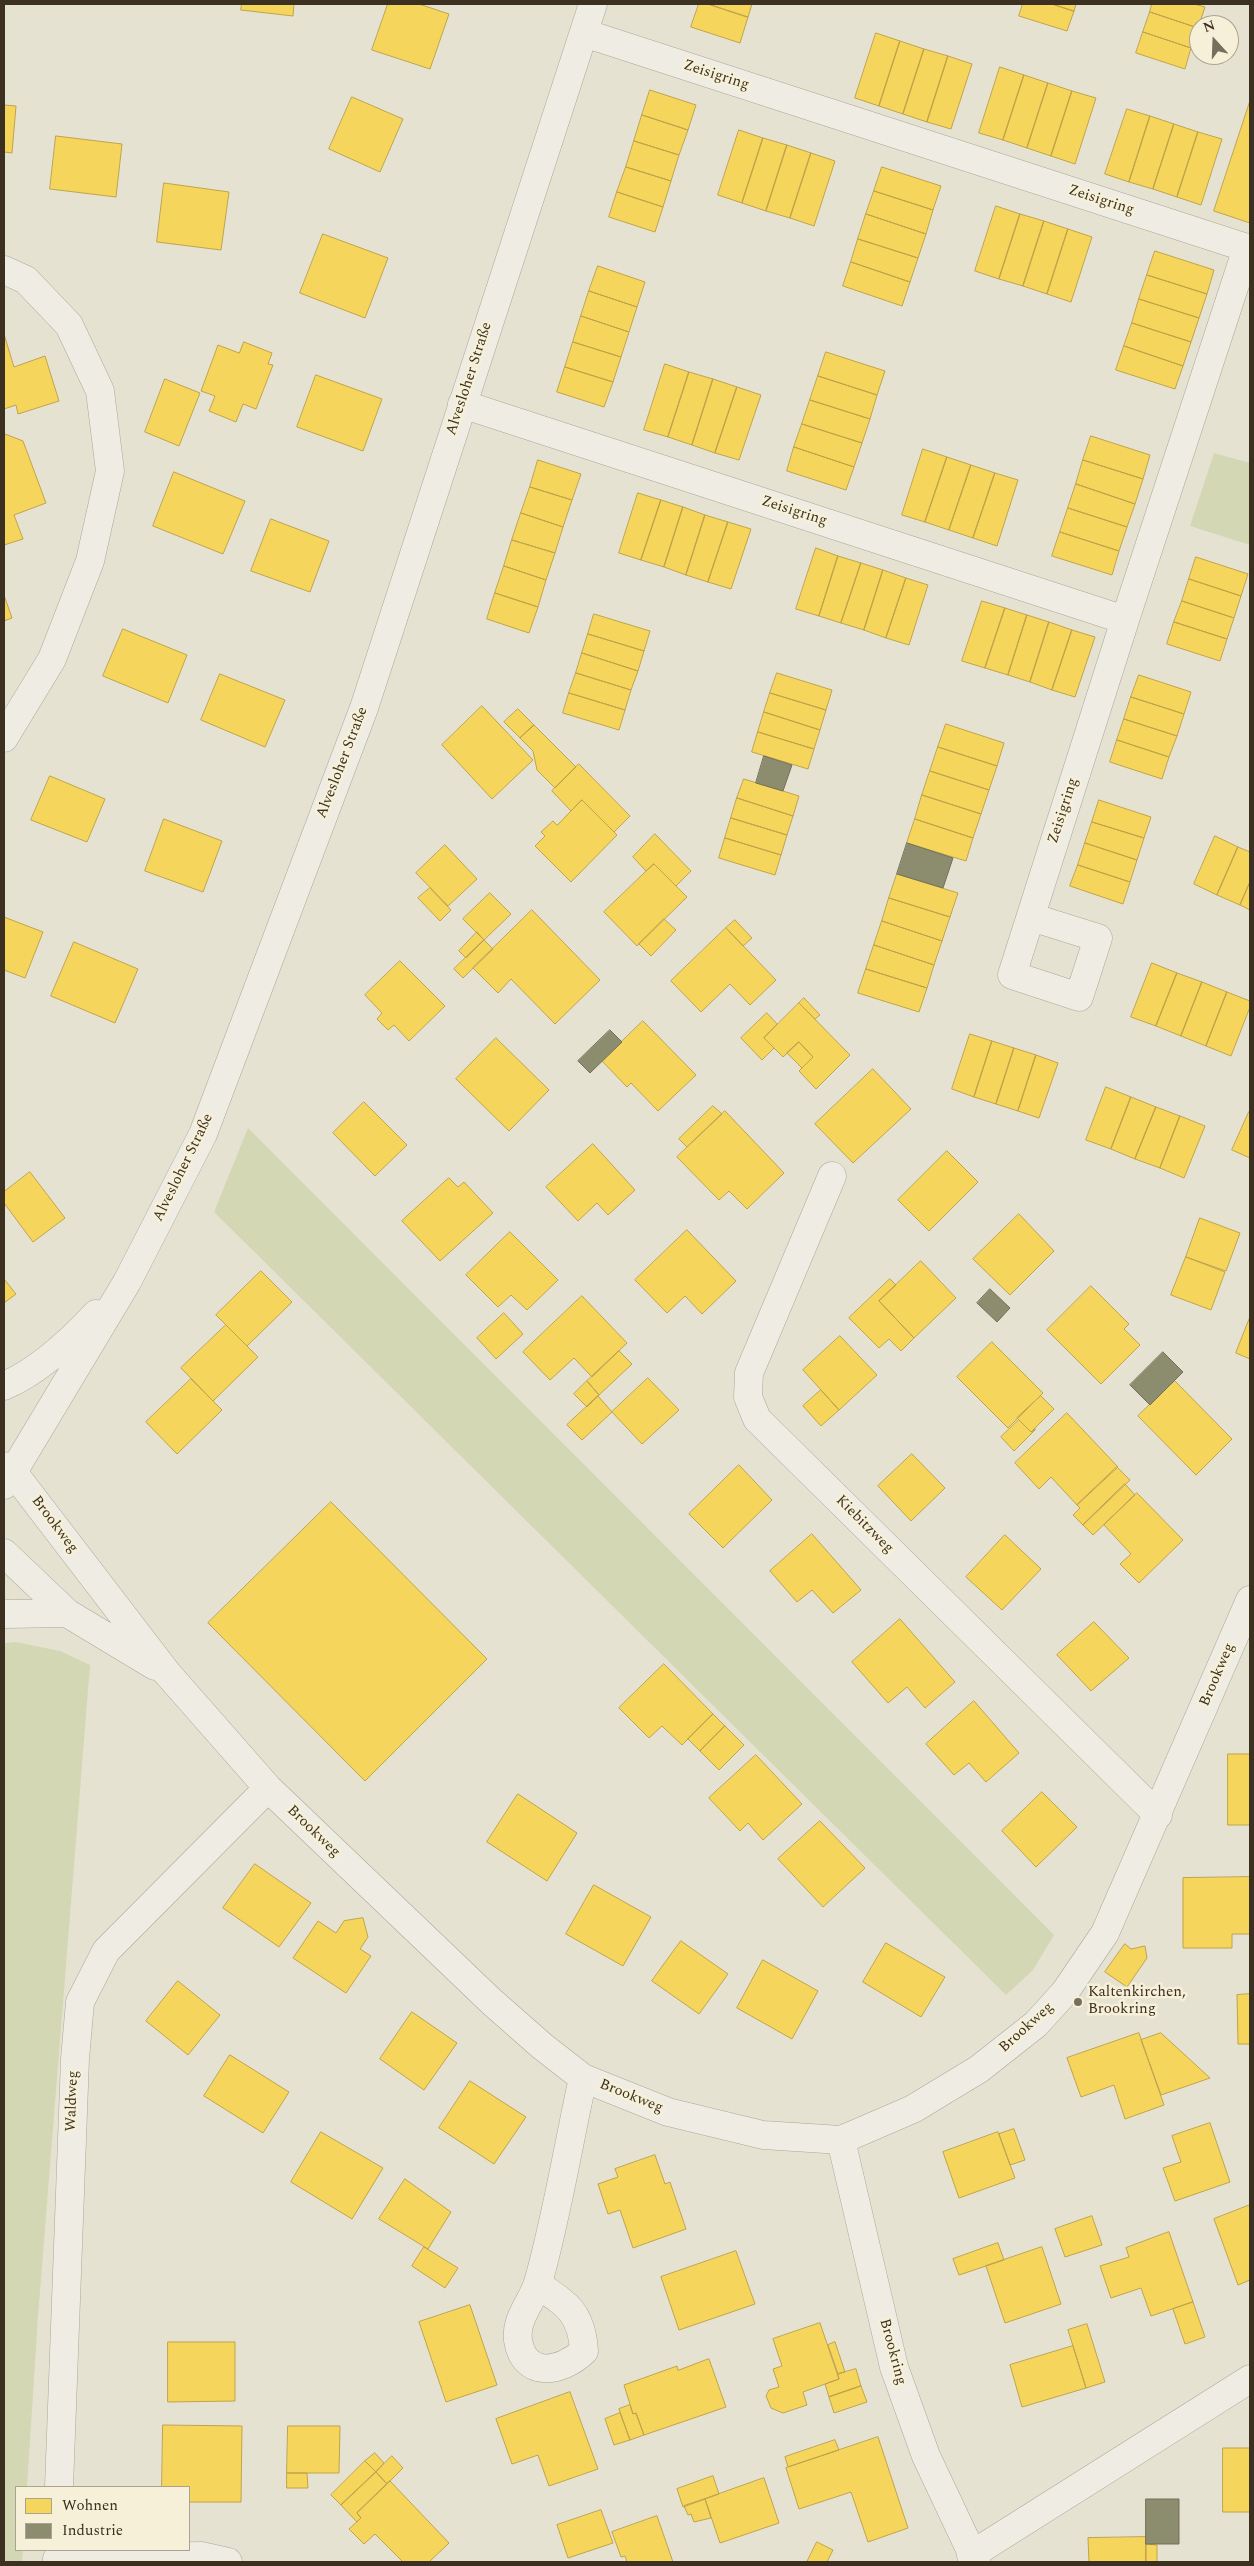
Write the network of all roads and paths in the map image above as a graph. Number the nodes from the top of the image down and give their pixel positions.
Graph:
1 (594, 4) edge
2 (584, 33) junction
3 (4, 270) edge
4 (462, 404) junction
5 (1126, 620) junction
6 (4, 738) edge
7 (1030, 917) dead end
8 (832, 1176) dead end
9 (127, 1282) junction
10 (4, 1386) edge
11 (7, 1474) edge
12 (4, 1552) edge
13 (1250, 1600) edge
14 (4, 1614) edge
15 (67, 1614) junction
16 (167, 1673) junction
17 (268, 1788) junction
18 (1158, 1815) junction
19 (583, 2078) junction
20 (841, 2140) junction
21 (538, 2282) dead end
22 (1250, 2379) edge
23 (59, 2486) edge
24 (57, 2557) edge
25 (973, 2558) edge
26 (228, 2562) edge

1 - 2 street, Alvesloher Straße
2 - 4 street, Alvesloher Straße
2 - 5 street, Zeisigring
3 - 6 street
4 - 5 street, Zeisigring
4 - 9 street, Alvesloher Straße
5 - 7 street, Zeisigring
8 - 18 street, Kiebitzweg
9 - 10 street
9 - 11 street, Alvesloher Straße
11 - 16 street, Brookweg
12 - 15 street, Brookweg
13 - 18 street, Brookweg
14 - 15 street
15 - 16 street, Brookweg
16 - 17 street, Brookweg
17 - 19 street, Brookweg
17 - 23 street, Waldweg
18 - 20 street, Brookweg
19 - 20 street, Brookweg
19 - 21 street, Brookweg
20 - 25 street, Brookring
22 - 25 street, Brookring
24 - 26 street

